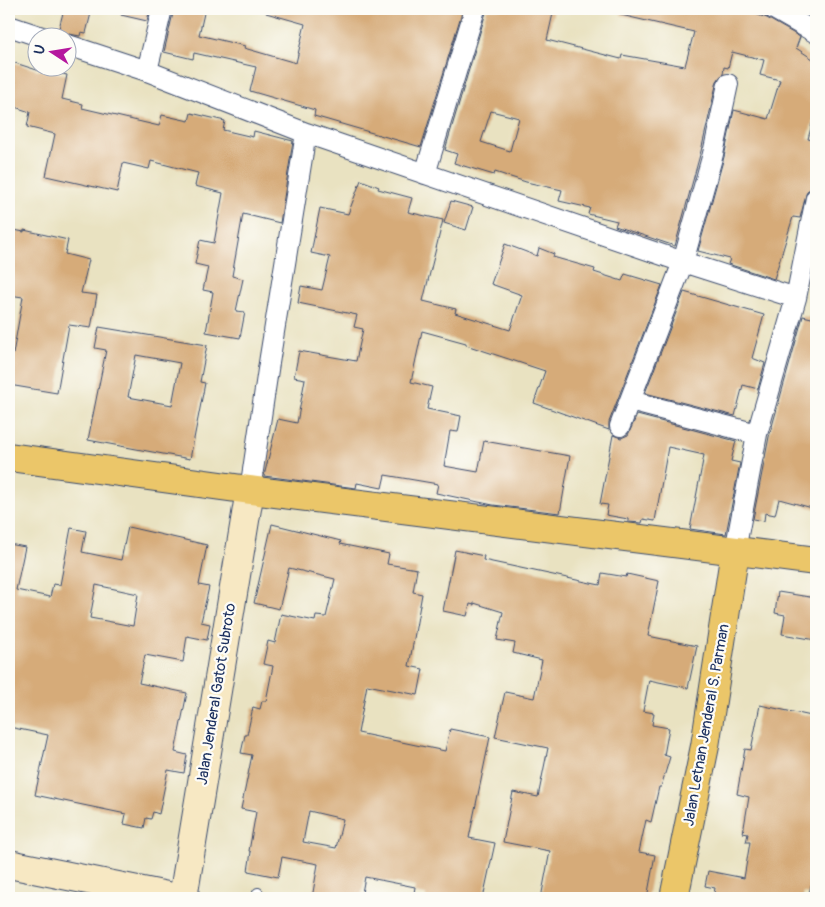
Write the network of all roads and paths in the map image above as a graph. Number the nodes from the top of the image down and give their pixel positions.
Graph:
1 (162, 9) edge
2 (475, 9) edge
3 (774, 9) edge
4 (9, 26) edge
5 (28, 32) edge
6 (816, 34) edge
7 (78, 48) edge
8 (146, 71) junction
9 (728, 84) dead end
10 (306, 133) junction
11 (425, 174) junction
12 (816, 198) edge
13 (683, 262) junction
14 (796, 298) junction
15 (630, 401) junction
16 (620, 426) dead end
17 (757, 434) junction
18 (9, 458) edge
19 (250, 490) junction
20 (735, 551) junction
21 (816, 561) edge
22 (9, 864) edge
23 (177, 898) edge
24 (183, 898) edge
25 (674, 898) edge

1 - 8 street
2 - 11 street
3 - 6 street
4 - 5 street
7 - 8 street
8 - 10 street
9 - 13 street
10 - 11 street
10 - 19 street
11 - 13 street
12 - 14 street
13 - 14 street
13 - 15 street
14 - 17 street
15 - 16 street
15 - 17 street
17 - 20 street
18 - 19 main road
19 - 20 main road
19 - 24 main road, Jalan Jenderal Gatot Subroto
20 - 21 main road
20 - 25 main road, Jalan Letnan Jenderal S. Parman
22 - 23 main road

